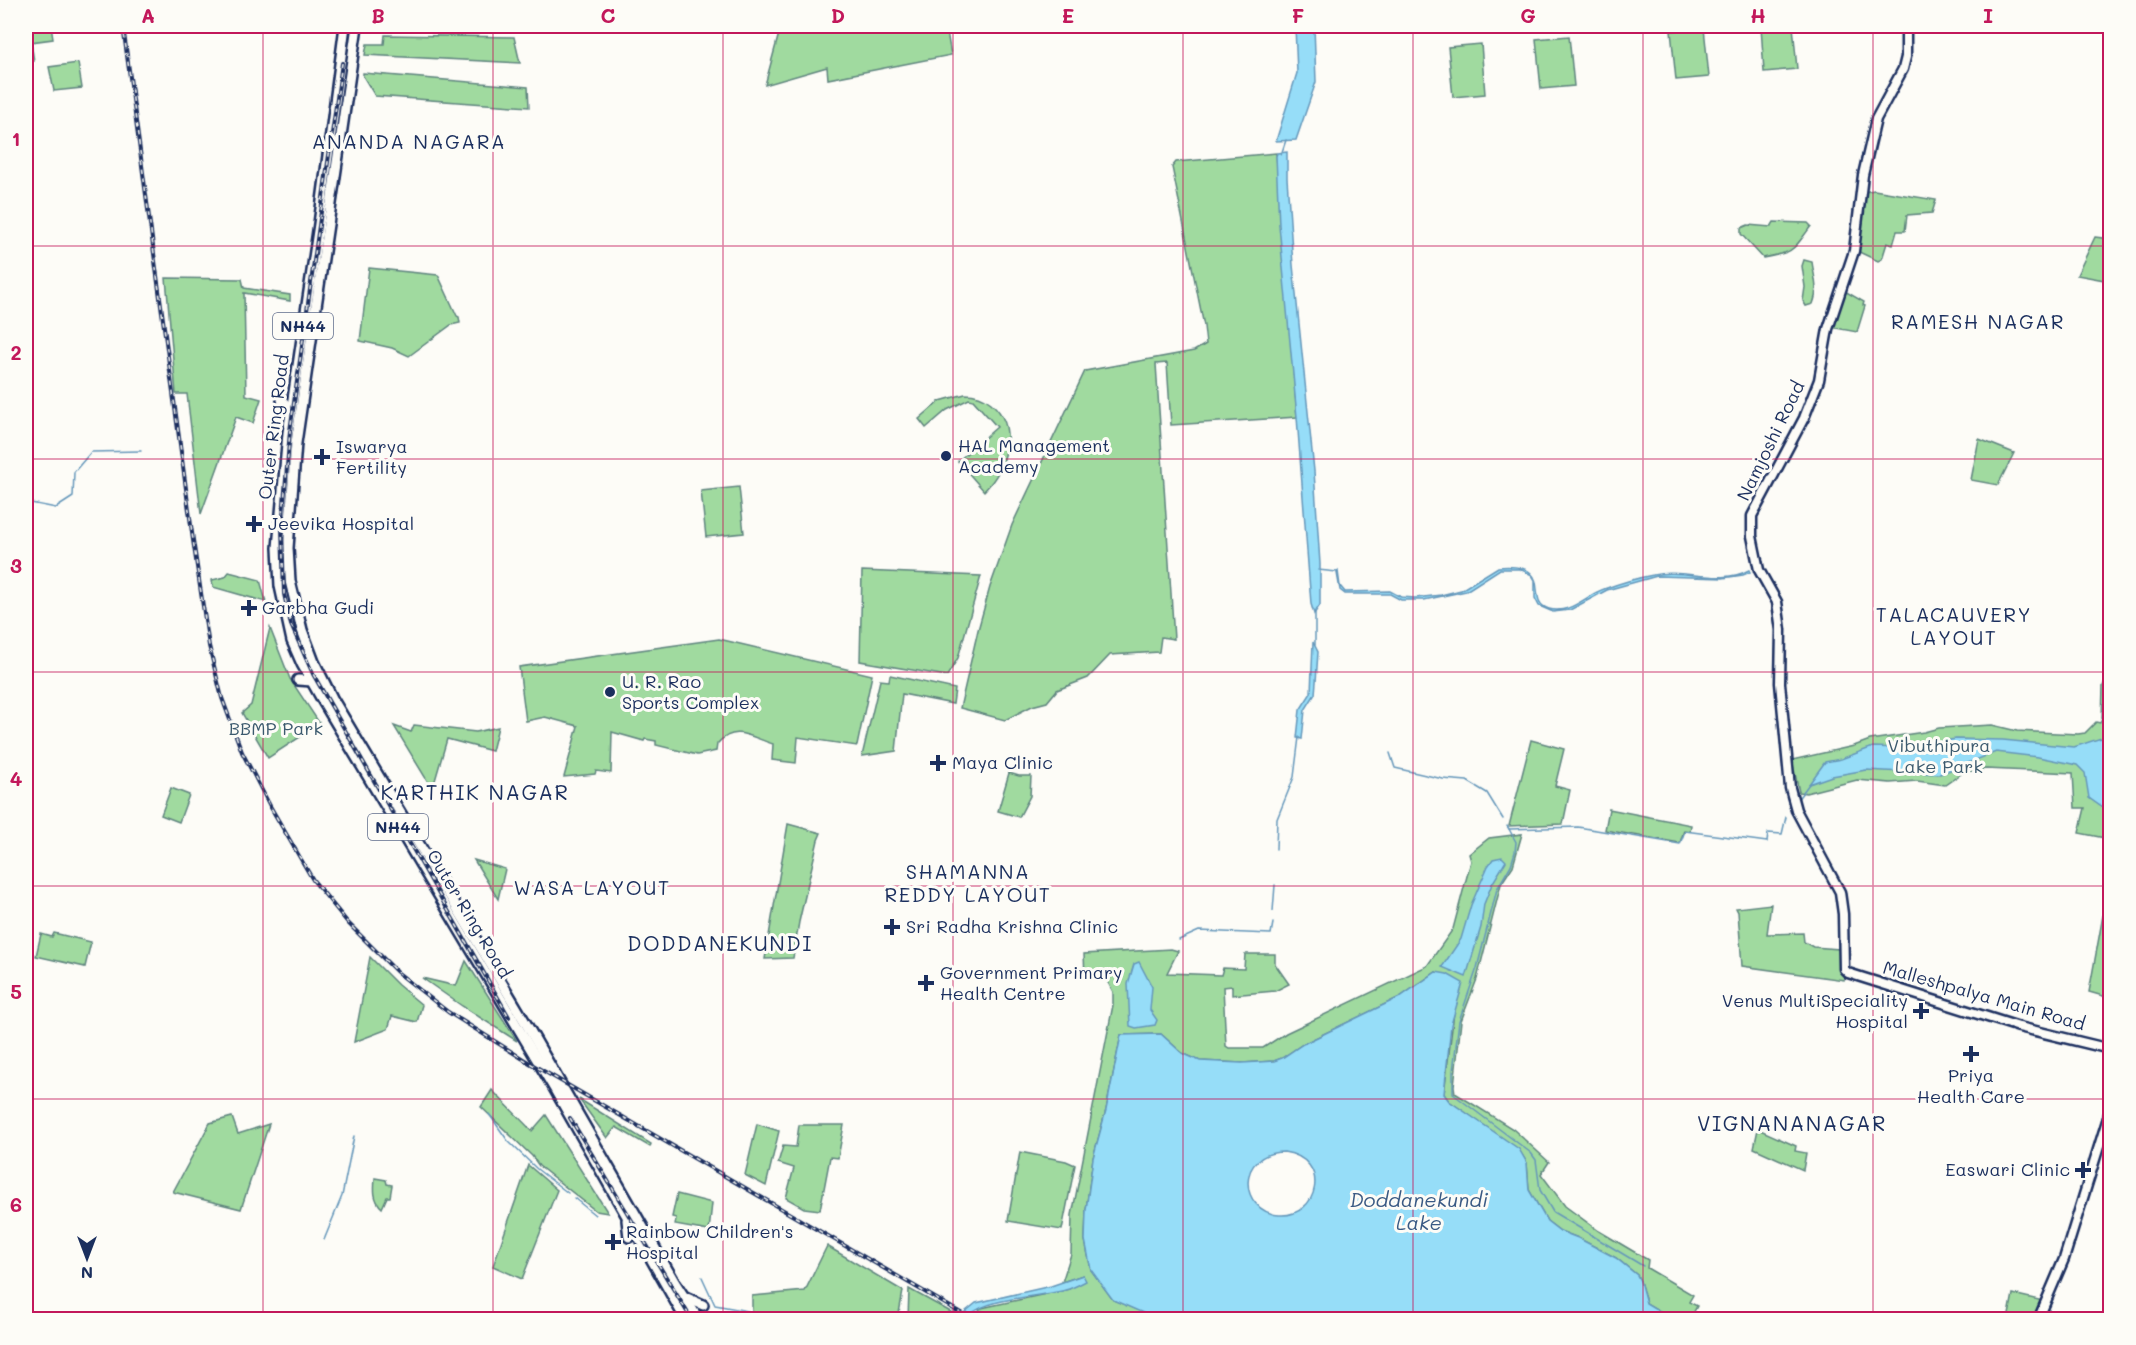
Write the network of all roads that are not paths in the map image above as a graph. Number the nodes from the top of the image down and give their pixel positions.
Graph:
1 (345, 26) edge
2 (357, 26) edge
3 (1906, 26) edge
4 (304, 321) junction
5 (291, 328) dead end
6 (282, 400) dead end
7 (291, 412) junction
8 (295, 605) junction
9 (284, 608) junction
10 (304, 636) junction
11 (292, 641) junction
12 (298, 680) dead end
13 (312, 681) junction
14 (1848, 973) joint
15 (2110, 1049) edge
16 (2110, 1111) edge
17 (622, 1217) junction
18 (629, 1237) dead end
19 (685, 1297) junction
20 (703, 1305) dead end
21 (686, 1320) edge
22 (699, 1320) edge
23 (2038, 1320) edge

1 - 4 highway, Outer Ring Road / NH44
2 - 8 highway, Outer Ring Road / NH44
3 - 14 main road, Namjoshi Road
4 - 5 highway
4 - 7 highway, Outer Ring Road / NH44
6 - 7 highway
7 - 9 highway, Outer Ring Road / NH44
8 - 9 highway
8 - 10 highway, Outer Ring Road / NH44
9 - 11 highway, Outer Ring Road / NH44
10 - 11 highway
10 - 19 highway, Outer Ring Road / NH44
11 - 13 highway, Outer Ring Road / NH44
12 - 13 highway
13 - 17 highway, Outer Ring Road / NH44
14 - 15 main road, Malleshpalya Main Road
16 - 23 main road
17 - 18 highway
17 - 21 highway, Outer Ring Road / NH44
19 - 20 highway
19 - 22 highway, Outer Ring Road / NH44

